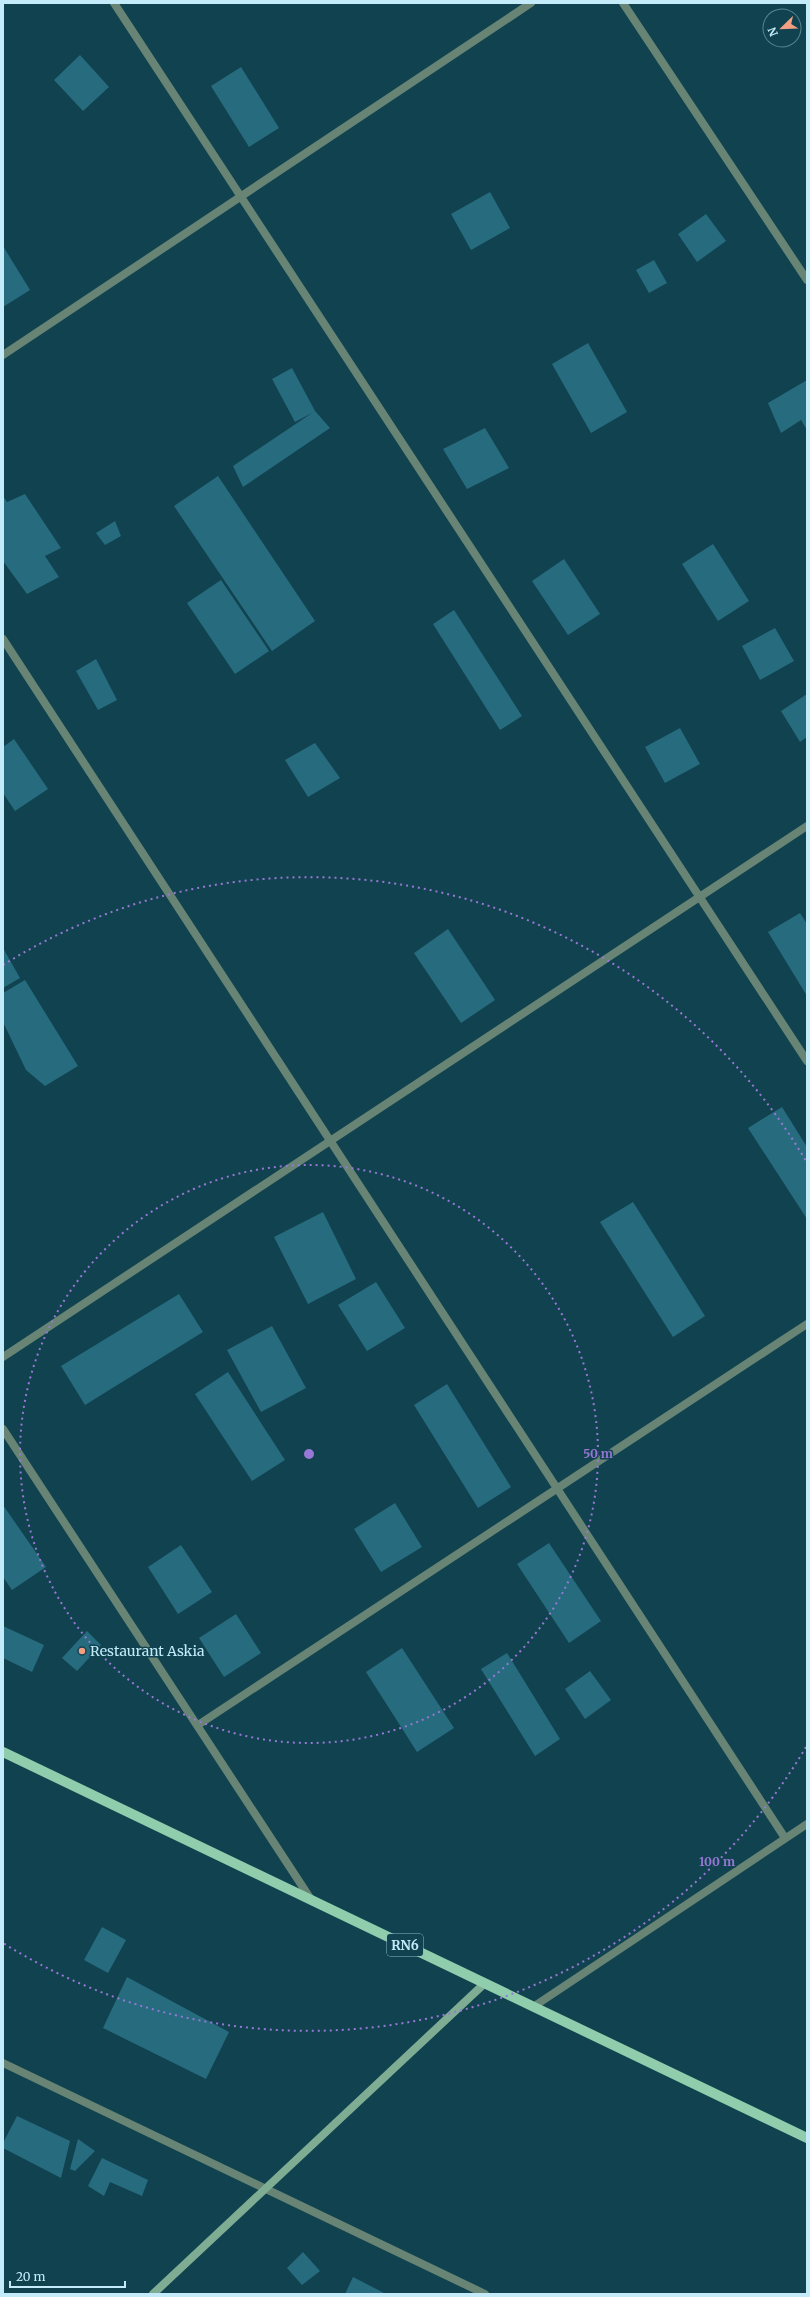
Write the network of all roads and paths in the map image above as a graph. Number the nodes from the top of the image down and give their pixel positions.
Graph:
1 (114, 3) edge
2 (531, 3) edge
3 (623, 3) edge
4 (240, 197) junction
5 (807, 280) edge
6 (3, 354) edge
7 (3, 639) edge
8 (807, 826) edge
9 (699, 897) junction
10 (807, 1061) edge
11 (330, 1140) junction
12 (807, 1324) edge
13 (3, 1357) edge
14 (3, 1429) edge
15 (557, 1489) junction
16 (198, 1726) junction
17 (3, 1752) edge
18 (807, 1824) edge
19 (785, 1838) junction
20 (312, 1901) junction
21 (485, 1984) junction
22 (533, 2007) junction
23 (3, 2063) edge
24 (807, 2138) edge
25 (265, 2189) junction
26 (153, 2294) edge
27 (486, 2294) edge

1 - 4 street
2 - 4 street
3 - 5 street
4 - 6 street
4 - 9 street
7 - 11 street
8 - 9 street
9 - 10 street
9 - 11 street
11 - 13 street
11 - 15 street
12 - 15 street
14 - 16 street
15 - 16 street
15 - 19 street
16 - 20 street
17 - 20 main road, RN6
18 - 19 street
19 - 22 street
20 - 21 main road, RN6
21 - 22 main road, RN6
21 - 25 street
22 - 24 main road, RN6
23 - 25 street
25 - 26 street
25 - 27 street

